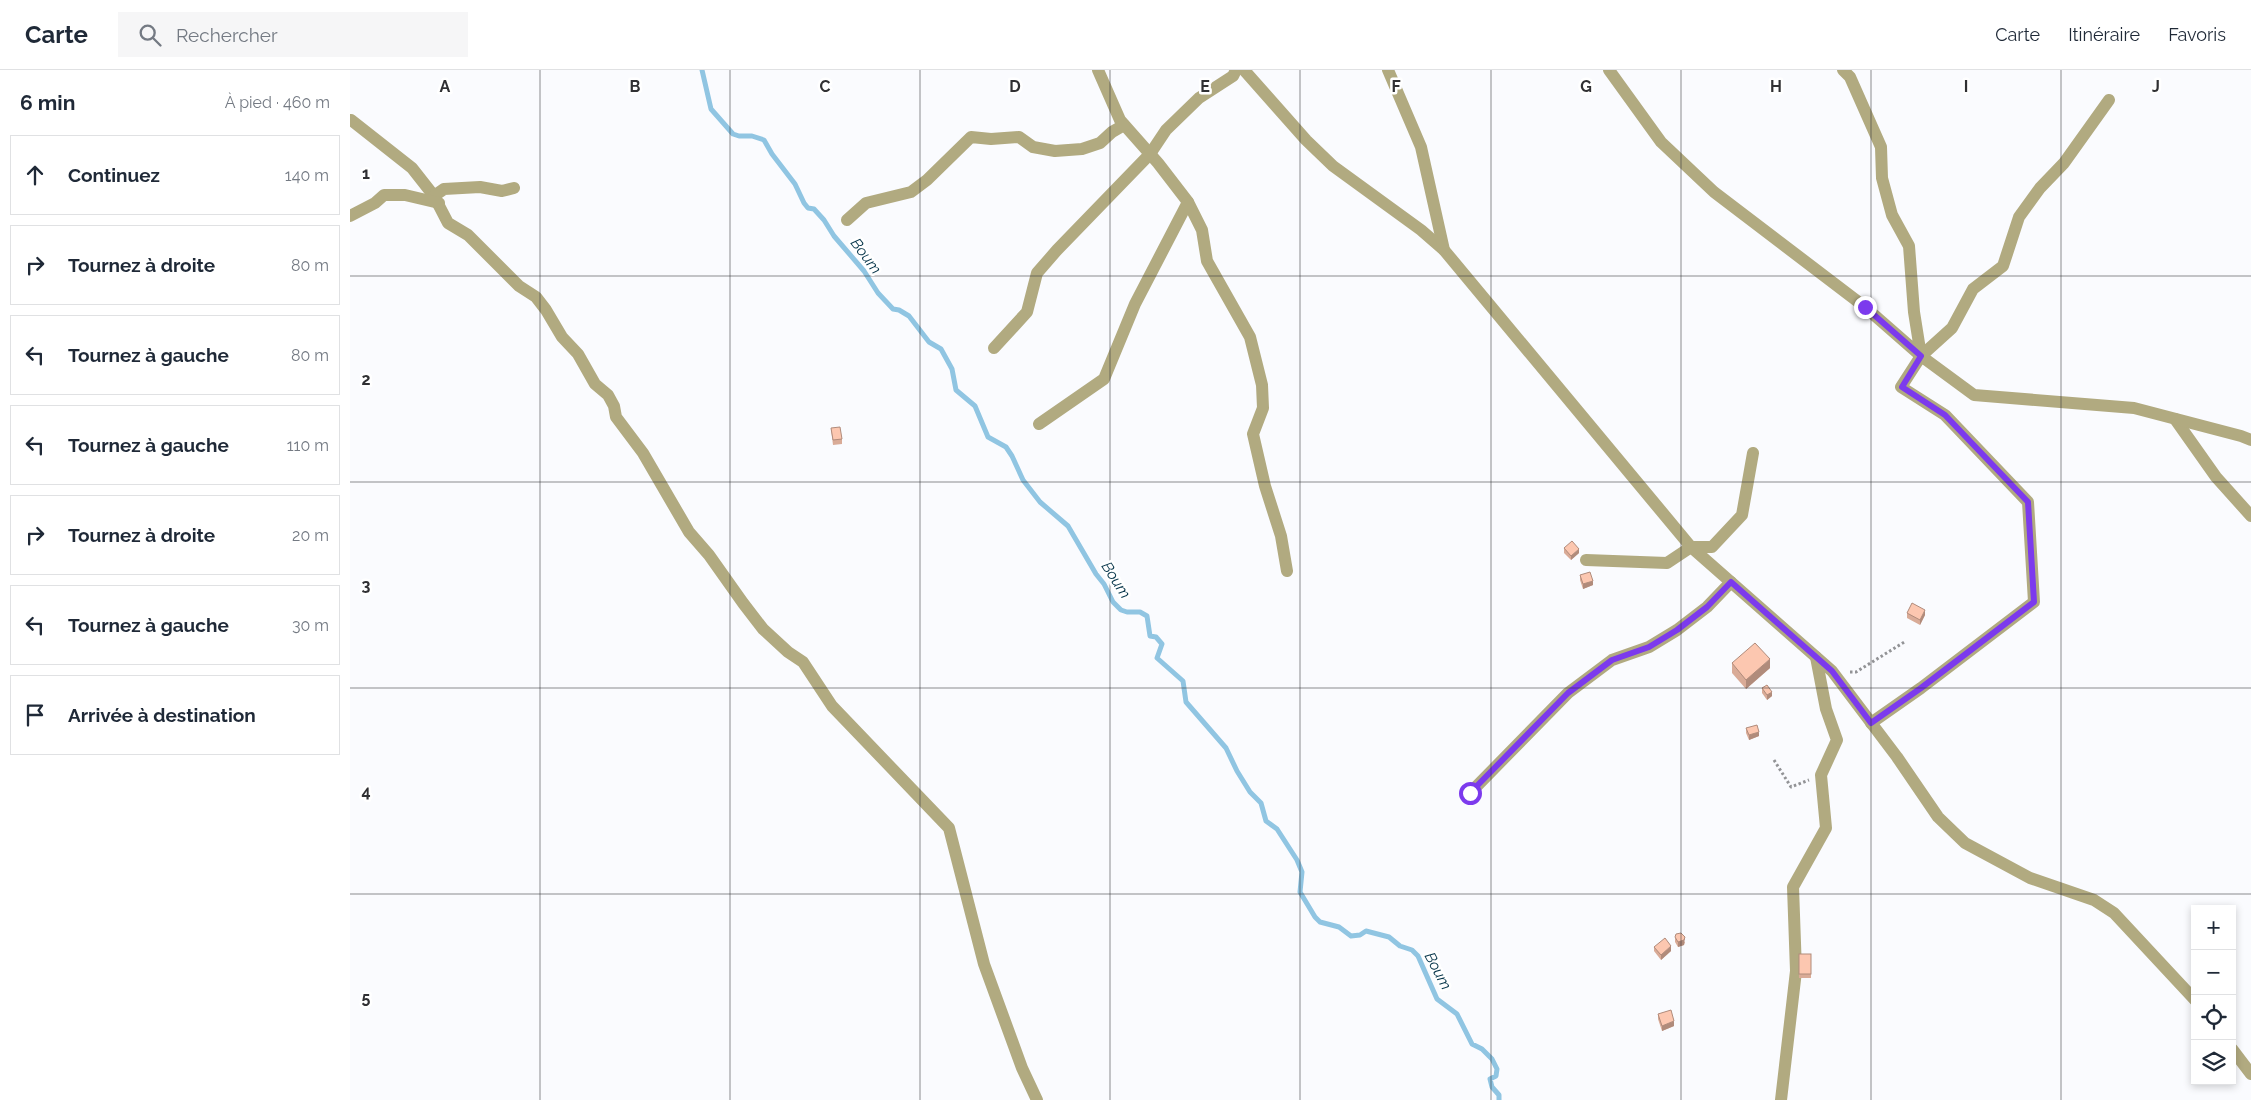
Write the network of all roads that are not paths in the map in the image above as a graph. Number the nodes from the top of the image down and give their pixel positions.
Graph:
1 (1098, 70) edge
2 (1236, 70) edge
3 (1244, 70) edge
4 (1388, 70) edge
5 (1609, 70) edge
6 (1843, 70) edge
7 (2109, 100) dead end
8 (351, 120) edge
9 (1124, 125) junction
10 (1150, 154) junction
11 (514, 188) dead end
12 (436, 200) junction
13 (1188, 202) junction
14 (350, 216) edge
15 (847, 220) dead end
16 (1444, 250) junction
17 (994, 348) dead end
18 (1921, 356) junction
19 (2175, 419) junction
20 (1039, 424) dead end
21 (2251, 440) edge
22 (1753, 452) dead end
23 (2251, 516) edge
24 (1691, 547) junction
25 (1586, 560) dead end
26 (1286, 571) dead end
27 (1731, 582) junction
28 (1816, 657) junction
29 (1871, 723) junction
30 (1470, 793) dead end
31 (2191, 996) edge
32 (2236, 1054) edge
33 (2251, 1074) edge
34 (1037, 1100) edge
35 (1781, 1100) edge

1 - 9 street
2 - 10 street
3 - 16 street
4 - 16 street
5 - 18 street
6 - 18 street
7 - 18 street
8 - 12 street
9 - 10 street
9 - 15 street
10 - 13 street
10 - 17 street
11 - 12 street
12 - 14 street
12 - 34 street
13 - 20 street
13 - 26 street
16 - 24 street
18 - 19 street
18 - 29 street
19 - 21 street
19 - 23 street
22 - 24 street
24 - 25 street
24 - 27 street
27 - 28 street
27 - 30 street
28 - 29 street
28 - 35 street
29 - 31 street
32 - 33 street

